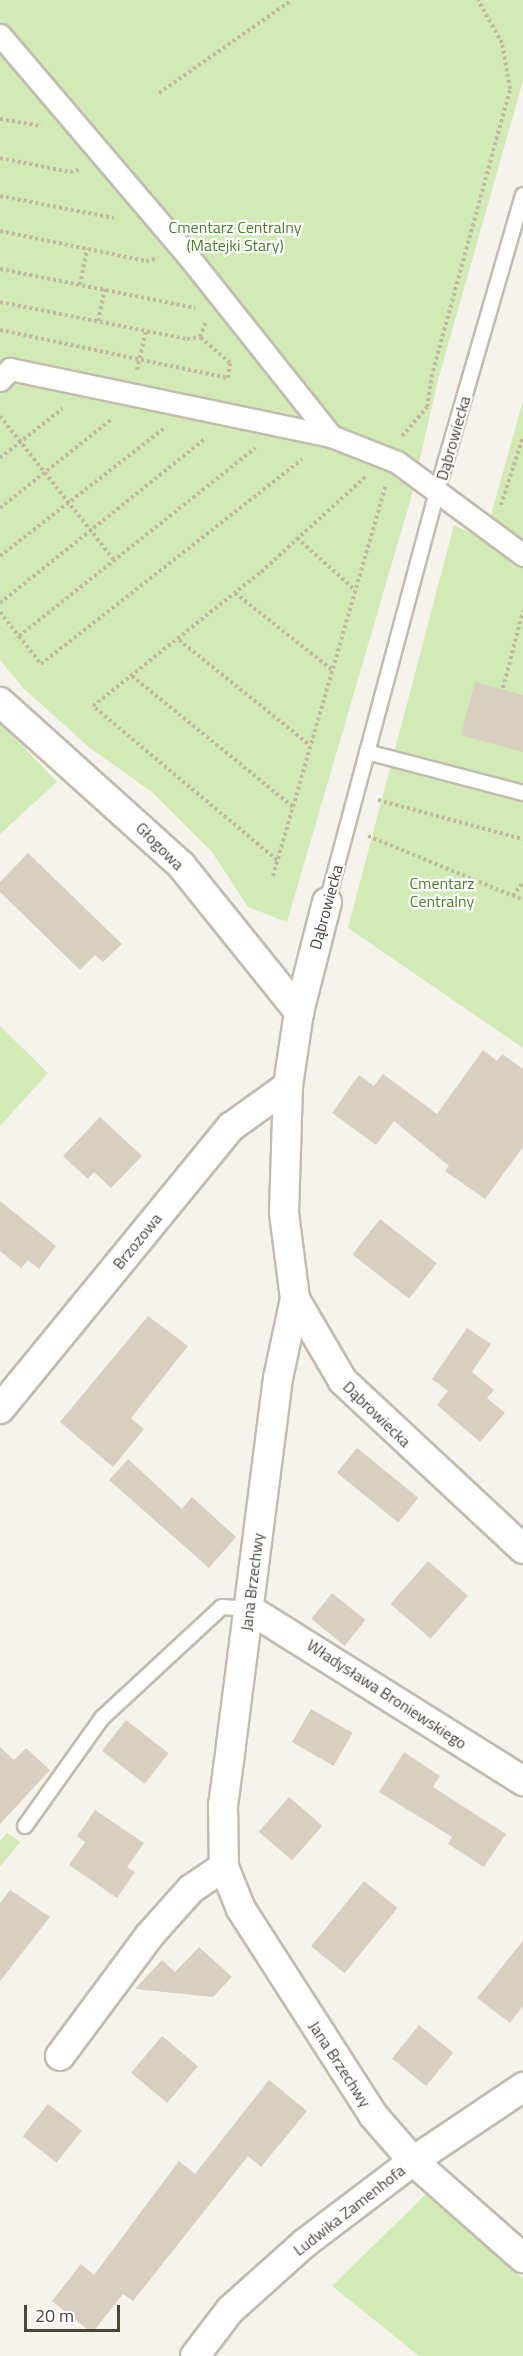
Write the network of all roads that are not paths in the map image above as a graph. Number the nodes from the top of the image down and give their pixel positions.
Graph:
1 (0, 35) edge
2 (523, 195) edge
3 (0, 380) edge
4 (331, 436) junction
5 (437, 491) junction
6 (523, 555) edge
7 (0, 702) edge
8 (367, 752) junction
9 (523, 793) edge
10 (327, 902) joint
11 (298, 1011) junction
12 (288, 1086) junction
13 (295, 1299) junction
14 (0, 1409) edge
15 (523, 1549) edge
16 (249, 1610) junction
17 (523, 1781) edge
18 (25, 1826) dead end
19 (224, 1867) junction
20 (60, 2056) dead end
21 (523, 2087) edge
22 (413, 2161) junction
23 (523, 2258) edge
24 (195, 2356) edge

1 - 4 street
2 - 5 lane, Dąbrowiecka
3 - 4 street
4 - 5 street
5 - 6 street
5 - 8 lane, Dąbrowiecka
7 - 11 street, Głogowa
8 - 9 lane
8 - 10 lane, Dąbrowiecka
10 - 11 street, Dąbrowiecka
11 - 12 street, Dąbrowiecka
12 - 13 street, Dąbrowiecka
12 - 14 street, Brzozowa
13 - 15 street, Dąbrowiecka
13 - 16 street, Jana Brzechwy
16 - 17 street, Władysława Broniewskiego
16 - 18 lane
16 - 19 street, Jana Brzechwy
19 - 20 street
19 - 22 street, Jana Brzechwy
21 - 22 street, Ludwika Zamenhofa
22 - 23 street, Jana Brzechwy
22 - 24 street, Ludwika Zamenhofa

